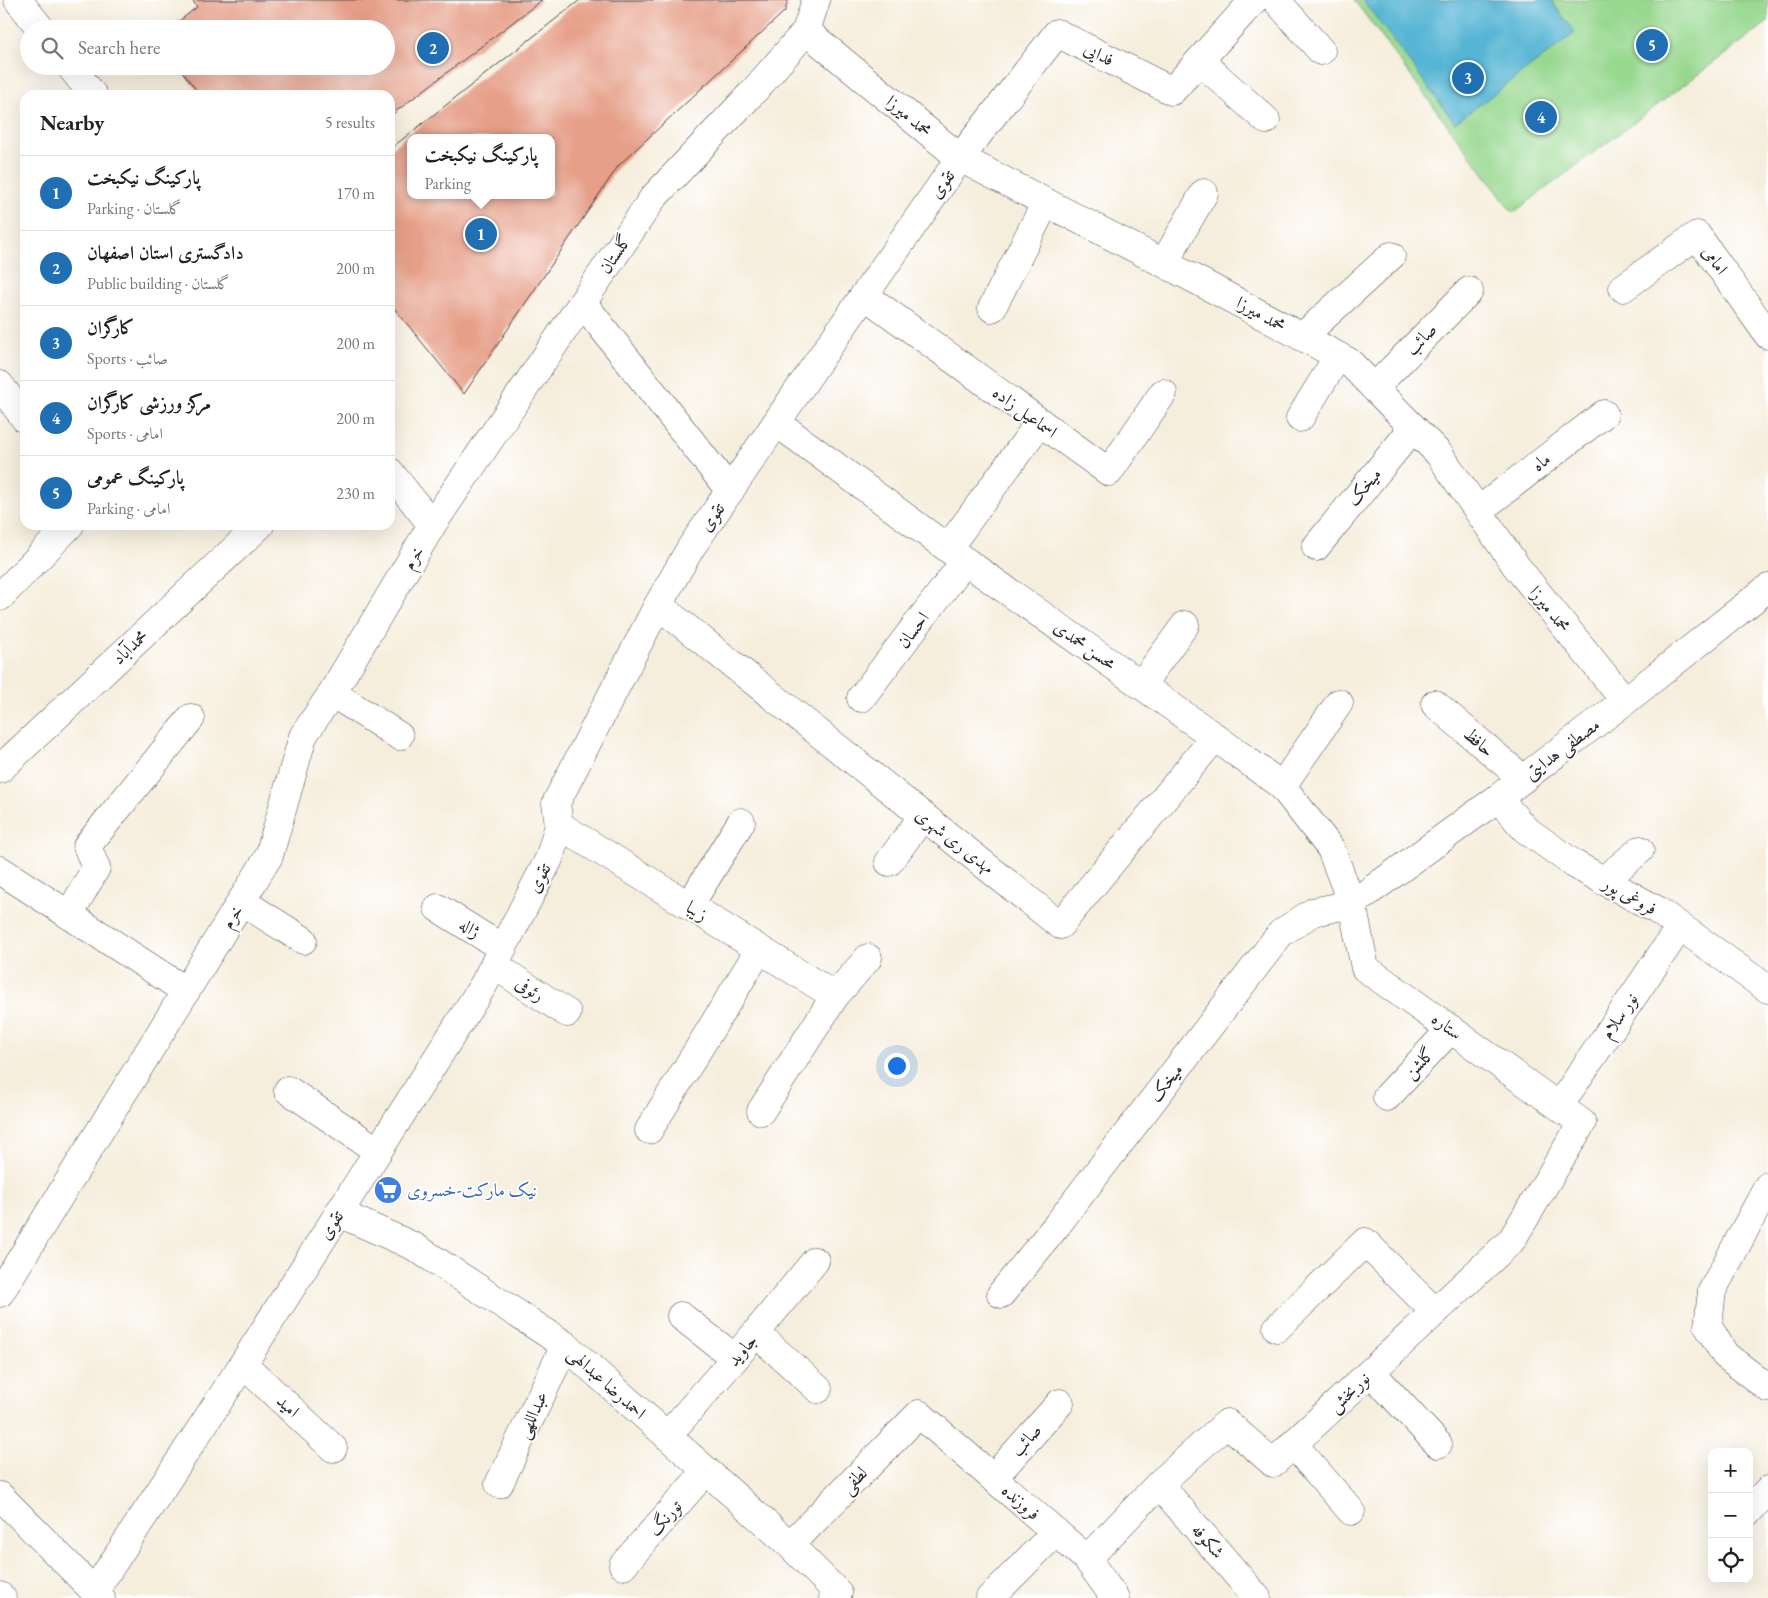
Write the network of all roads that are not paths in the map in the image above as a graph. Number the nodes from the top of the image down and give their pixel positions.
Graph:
1 (18, 0) edge
2 (816, 0) edge
3 (1254, 0) edge
4 (1276, 0) edge
5 (34, 20) edge
6 (806, 31) junction
7 (1321, 51) dead end
8 (1200, 60) junction
9 (76, 75) edge
10 (85, 90) edge
11 (1266, 120) dead end
12 (960, 158) junction
13 (1204, 193) dead end
14 (1046, 202) junction
15 (1391, 256) dead end
16 (1164, 263) junction
17 (1623, 288) dead end
18 (1469, 291) dead end
19 (864, 295) junction
20 (583, 303) junction
21 (992, 308) dead end
22 (1768, 335) edge
23 (1302, 337) junction
24 (1338, 356) junction
25 (0, 384) edge
26 (1374, 388) junction
27 (1163, 393) dead end
28 (20, 412) edge
29 (1604, 414) dead end
30 (1300, 418) dead end
31 (777, 422) junction
32 (1040, 422) junction
33 (1413, 428) junction
34 (395, 478) edge
35 (730, 491) junction
36 (1478, 511) junction
37 (432, 526) junction
38 (65, 530) edge
39 (255, 530) edge
40 (1316, 546) dead end
41 (957, 555) junction
42 (1768, 588) edge
43 (0, 597) edge
44 (658, 606) junction
45 (1185, 624) dead end
46 (1141, 685) junction
47 (332, 693) junction
48 (861, 698) dead end
49 (1625, 701) junction
50 (1339, 703) dead end
51 (1435, 704) dead end
52 (191, 718) dead end
53 (399, 736) dead end
54 (1215, 737) junction
55 (0, 769) edge
56 (1523, 779) junction
57 (1282, 786) junction
58 (1498, 798) junction
59 (923, 816) junction
60 (742, 822) dead end
61 (559, 825) junction
62 (1640, 850) dead end
63 (889, 862) dead end
64 (0, 870) edge
65 (1603, 881) junction
66 (242, 901) junction
67 (1352, 904) junction
68 (689, 906) junction
69 (438, 908) dead end
70 (69, 915) junction
71 (1680, 927) junction
72 (303, 940) dead end
73 (759, 950) junction
74 (498, 957) junction
75 (868, 958) dead end
76 (1767, 986) edge
77 (186, 991) junction
78 (835, 996) junction
79 (567, 1013) dead end
80 (1451, 1029) junction
81 (288, 1090) dead end
82 (1386, 1097) dead end
83 (1558, 1106) junction
84 (761, 1111) dead end
85 (1582, 1123) joint
86 (649, 1130) dead end
87 (378, 1151) junction
88 (1768, 1186) edge
89 (339, 1213) junction
90 (815, 1261) dead end
91 (0, 1293) edge
92 (1001, 1294) dead end
93 (1435, 1312) junction
94 (681, 1316) dead end
95 (1277, 1328) dead end
96 (756, 1333) junction
97 (565, 1345) junction
98 (735, 1358) junction
99 (243, 1364) junction
100 (1371, 1372) junction
101 (1768, 1388) edge
102 (818, 1389) dead end
103 (1060, 1403) dead end
104 (919, 1414) joint
105 (667, 1436) junction
106 (1293, 1444) junction
107 (1438, 1444) dead end
108 (333, 1448) dead end
109 (706, 1471) junction
110 (993, 1478) junction
111 (499, 1484) dead end
112 (1159, 1484) junction
113 (1768, 1490) edge
114 (0, 1496) edge
115 (1753, 1507) edge
116 (1351, 1511) dead end
117 (1056, 1532) junction
118 (790, 1545) junction
119 (1088, 1559) junction
120 (623, 1565) dead end
121 (97, 1595) edge
122 (833, 1598) edge
123 (990, 1598) edge
124 (1115, 1598) edge
125 (1257, 1598) edge

1 - 5 street
2 - 6 street, گلستان
3 - 8 street, فدایی
4 - 7 street
6 - 12 street, محمد میرزا
6 - 20 street, گلستان
8 - 11 street
8 - 12 street, فدایی
9 - 10 street
12 - 14 street, محمد میرزا
12 - 19 street, تقوی
13 - 16 street
14 - 16 street, محمد میرزا
14 - 21 street
15 - 23 street
16 - 23 street, محمد میرزا
17 - 22 street, امامی
18 - 26 street, صائب
19 - 31 street, تقوی
19 - 32 street, اسماعیل زاده
20 - 35 street
20 - 37 street, گلستان
23 - 24 street, محمد میرزا
24 - 26 street, محمد میرزا
24 - 30 street
25 - 28 street
26 - 33 street, محمد میرزا
27 - 32 street, اسماعیل زاده
29 - 36 street, ماه
31 - 35 street, تقوی
31 - 41 street, محسن محمدی
32 - 41 street, احسان
33 - 36 street, محمد میرزا
33 - 40 street, میخک
34 - 37 street
35 - 44 street, تقوی
36 - 49 street, محمد میرزا
37 - 47 street, خرم
38 - 43 street
39 - 55 street, محمدآباد
41 - 46 street, محسن محمدی
41 - 48 street, احسان
42 - 49 street, مصطفی هدایتی
44 - 59 street, مهدی ری شهری
44 - 61 street, تقوی
45 - 46 street
46 - 54 street, محسن محمدی
47 - 53 street
47 - 66 street, خرم
49 - 56 street, مصطفی هدایتی
50 - 57 street
51 - 56 street, حافظ
52 - 70 street
54 - 57 street, محسن محمدی
54 - 59 street, مهدی ری شهری
56 - 58 street, مصطفی هدایتی
57 - 67 street, محسن محمدی
58 - 65 street, فروغی پور
58 - 67 street, مصطفی هدایتی
59 - 63 street
60 - 68 street
61 - 68 street, زیبا
61 - 74 street, تقوی
62 - 65 street
64 - 70 street
65 - 71 street, فروغی پور
66 - 72 street
66 - 77 street, خرم
67 - 80 street, ستاره
67 - 92 street, میخک
68 - 73 street, زیبا
69 - 74 street, ژاله
70 - 77 street
71 - 76 street, فروغی پور
71 - 83 street, نور سلام
73 - 78 street, زیبا
73 - 86 street
74 - 79 street, رئوفی
74 - 87 street, تقوی
75 - 78 street
77 - 91 street, خرم
78 - 84 street
80 - 82 street, گلشن
80 - 83 street, ستاره
81 - 87 street
83 - 85 street, ستاره
85 - 93 street, نوربخش
87 - 89 street, تقوی
88 - 101 street
89 - 97 street, احمدرضا عبدالهی
89 - 99 street, تقوی
90 - 96 street, جاوید
93 - 95 street
93 - 100 street, نوربخش
94 - 98 street
96 - 98 street, جاوید
96 - 102 street
97 - 105 street, احمدرضا عبدالهی
97 - 111 street, عبداللهی
98 - 105 street, جاوید
99 - 108 street, امید
99 - 121 street, تقوی
100 - 106 street, نوربخش
100 - 107 street
103 - 110 street, صائب
104 - 110 street, فروزنده
104 - 118 street, لطفی
105 - 109 street, احمدرضا عبدالهی
106 - 112 street, نوربخش
106 - 116 street
109 - 118 street, احمدرضا عبدالهی
109 - 120 street, تورنگ
110 - 117 street, فروزنده
112 - 119 street, نوربخش
112 - 125 street, شکوفه
113 - 115 street
114 - 121 street
117 - 119 street, فروزنده
117 - 123 street
118 - 122 street, احمدرضا عبدالهی
119 - 124 street, فروزنده

